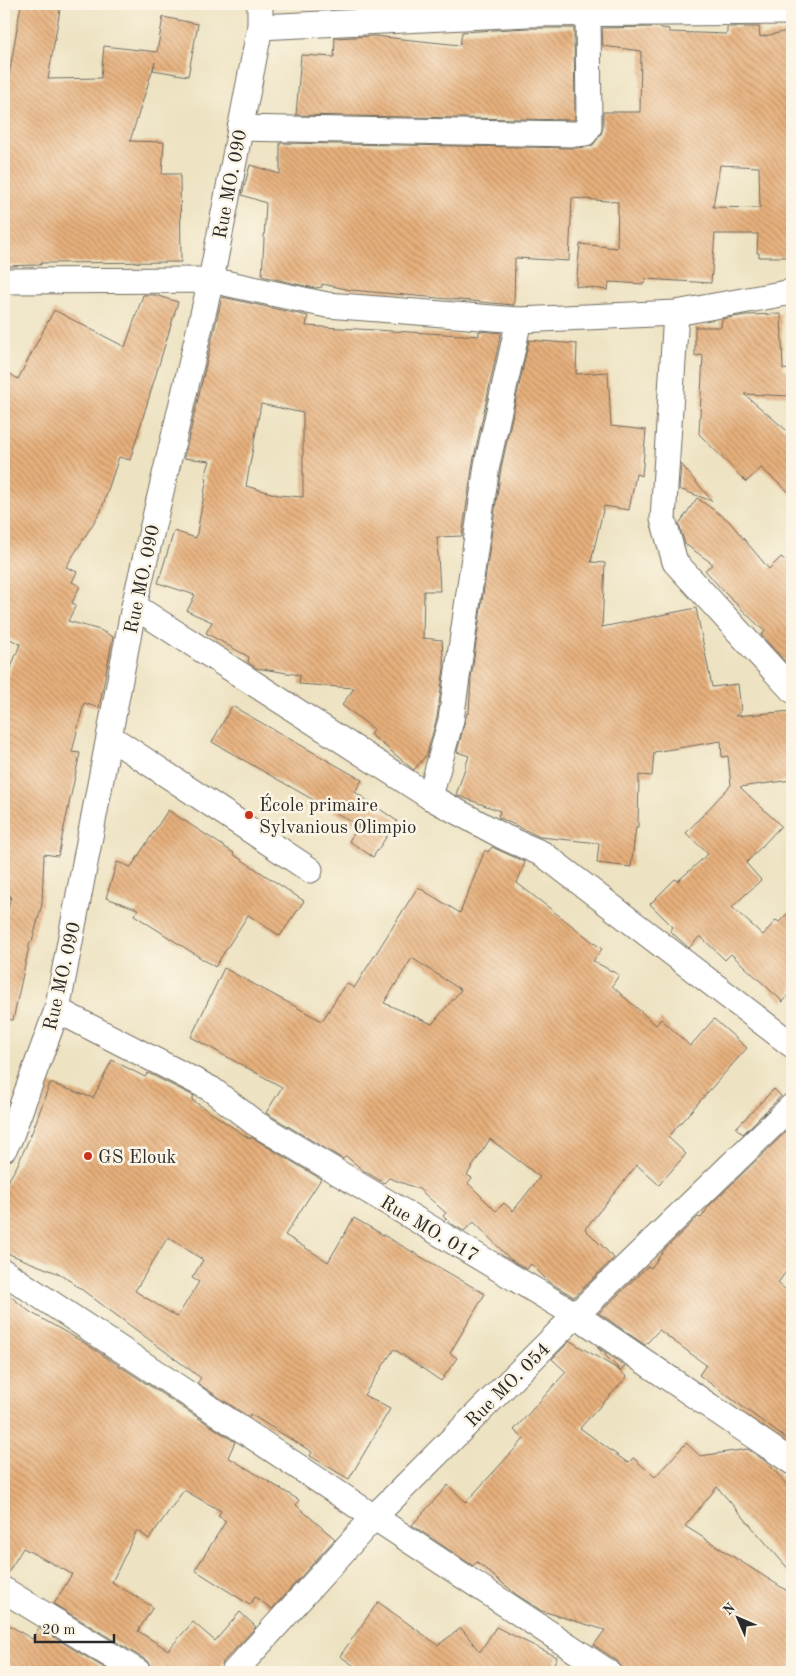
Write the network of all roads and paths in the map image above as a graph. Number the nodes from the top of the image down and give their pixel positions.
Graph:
1 (528, 9) edge
2 (792, 12) edge
3 (588, 14) junction
4 (260, 15) edge
5 (240, 128) junction
6 (211, 280) junction
7 (4, 281) edge
8 (792, 292) edge
9 (676, 313) junction
10 (519, 320) junction
11 (134, 606) junction
12 (792, 690) edge
13 (110, 737) junction
14 (430, 797) junction
15 (310, 870) dead end
16 (57, 1010) junction
17 (792, 1045) edge
18 (792, 1106) edge
19 (4, 1148) edge
20 (4, 1272) edge
21 (576, 1315) junction
22 (792, 1462) edge
23 (375, 1516) junction
24 (4, 1590) edge
25 (138, 1672) edge
26 (234, 1672) edge
27 (608, 1672) edge

1 - 3 street
1 - 4 street
2 - 3 street
3 - 5 street
4 - 5 street, Rue MO. 090
5 - 6 street, Rue MO. 090
6 - 7 street
6 - 10 street
6 - 11 street, Rue MO. 090
8 - 9 street
9 - 10 street
9 - 12 street
10 - 14 street
11 - 13 street, Rue MO. 090
11 - 14 street
13 - 15 street
13 - 16 street, Rue MO. 090
14 - 17 street
16 - 19 street, Rue MO. 090
16 - 21 street, Rue MO. 017
18 - 21 street, Rue MO. 054
20 - 23 street
21 - 22 street, Rue MO. 017
21 - 23 street, Rue MO. 054
23 - 26 street, Rue MO. 054
23 - 27 street
24 - 25 street

